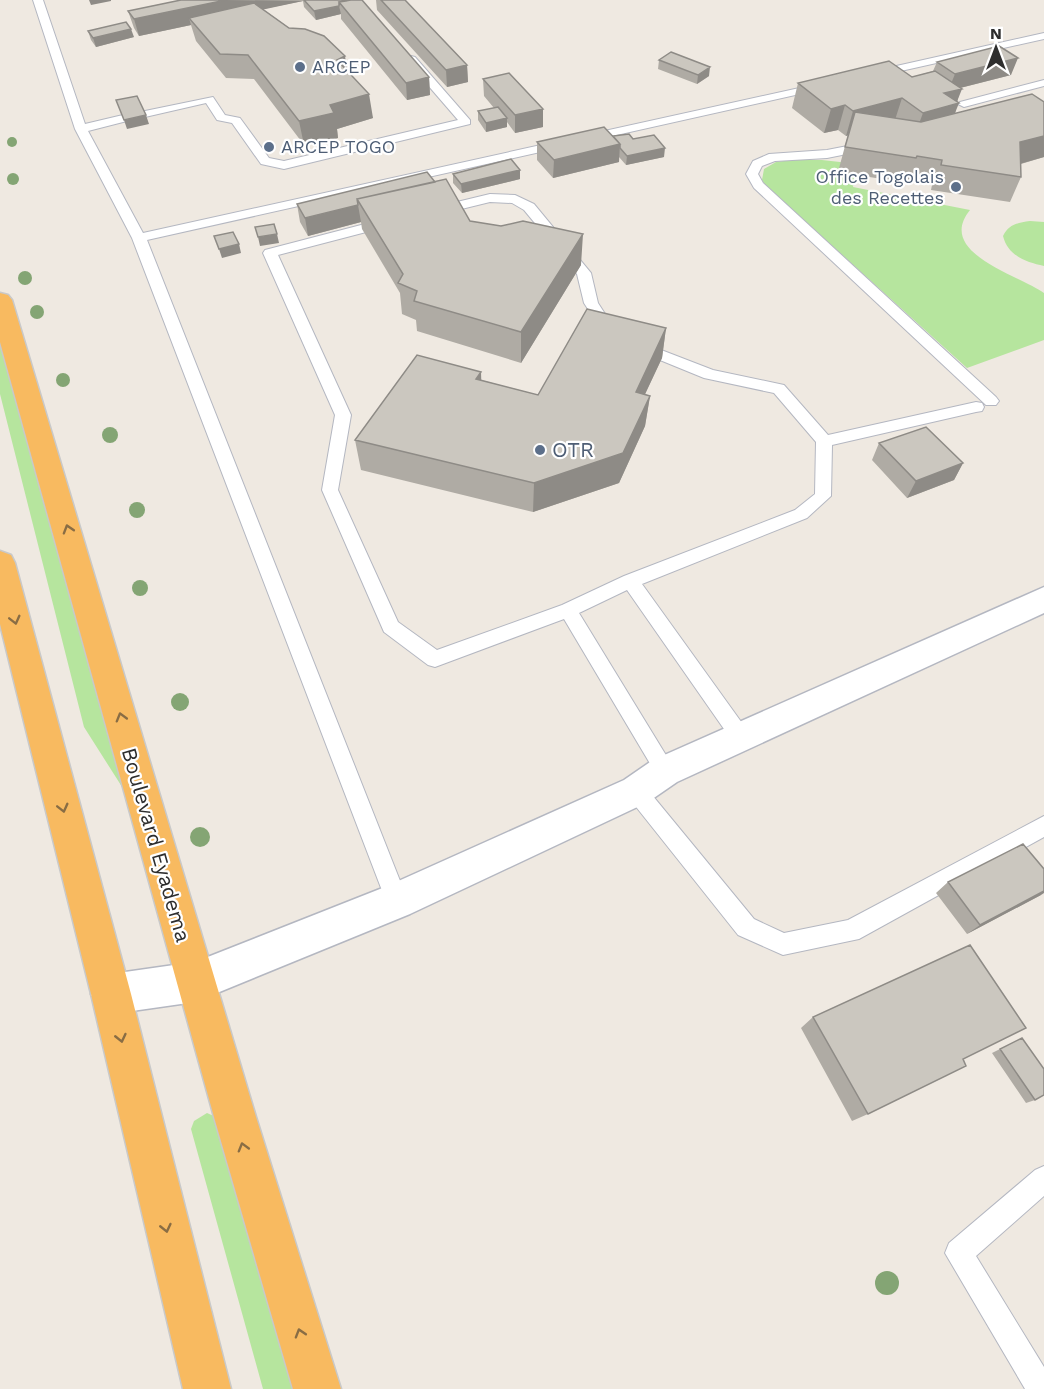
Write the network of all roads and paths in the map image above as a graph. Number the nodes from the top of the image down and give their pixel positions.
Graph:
1 (38, 0) edge
2 (1044, 36) edge
3 (404, 51) edge
4 (858, 78) edge
5 (1044, 82) edge
6 (835, 83) edge
7 (1018, 89) junction
8 (1035, 101) edge
9 (964, 104) edge
10 (144, 114) edge
11 (123, 119) edge
12 (81, 129) junction
13 (878, 146) edge
14 (139, 238) junction
15 (0, 300) edge
16 (824, 441) junction
17 (0, 563) edge
18 (630, 581) junction
19 (1044, 599) edge
20 (568, 610) junction
21 (740, 736) junction
22 (665, 771) junction
23 (636, 791) junction
24 (1044, 826) edge
25 (398, 902) junction
26 (195, 982) junction
27 (111, 994) junction
28 (1044, 1179) edge
29 (207, 1389) edge
30 (317, 1389) edge
31 (1041, 1389) edge

1 - 12 lane
2 - 4 lane
3 - 10 lane
5 - 7 lane
6 - 14 lane
7 - 8 lane
7 - 9 lane
11 - 12 lane
12 - 14 lane
13 - 16 lane
14 - 25 lane
26 -> 15 highway, Boulevard Eyadema
16 - 18 lane
16 - 20 lane
17 -> 27 highway
18 - 20 lane
18 - 21 lane
19 - 21 street
20 - 22 lane
21 - 22 street
22 - 23 street
23 - 24 lane
23 - 25 street
25 - 26 street
26 - 27 street
30 -> 26 highway, Boulevard Eyadema
27 -> 29 highway
28 - 31 lane

